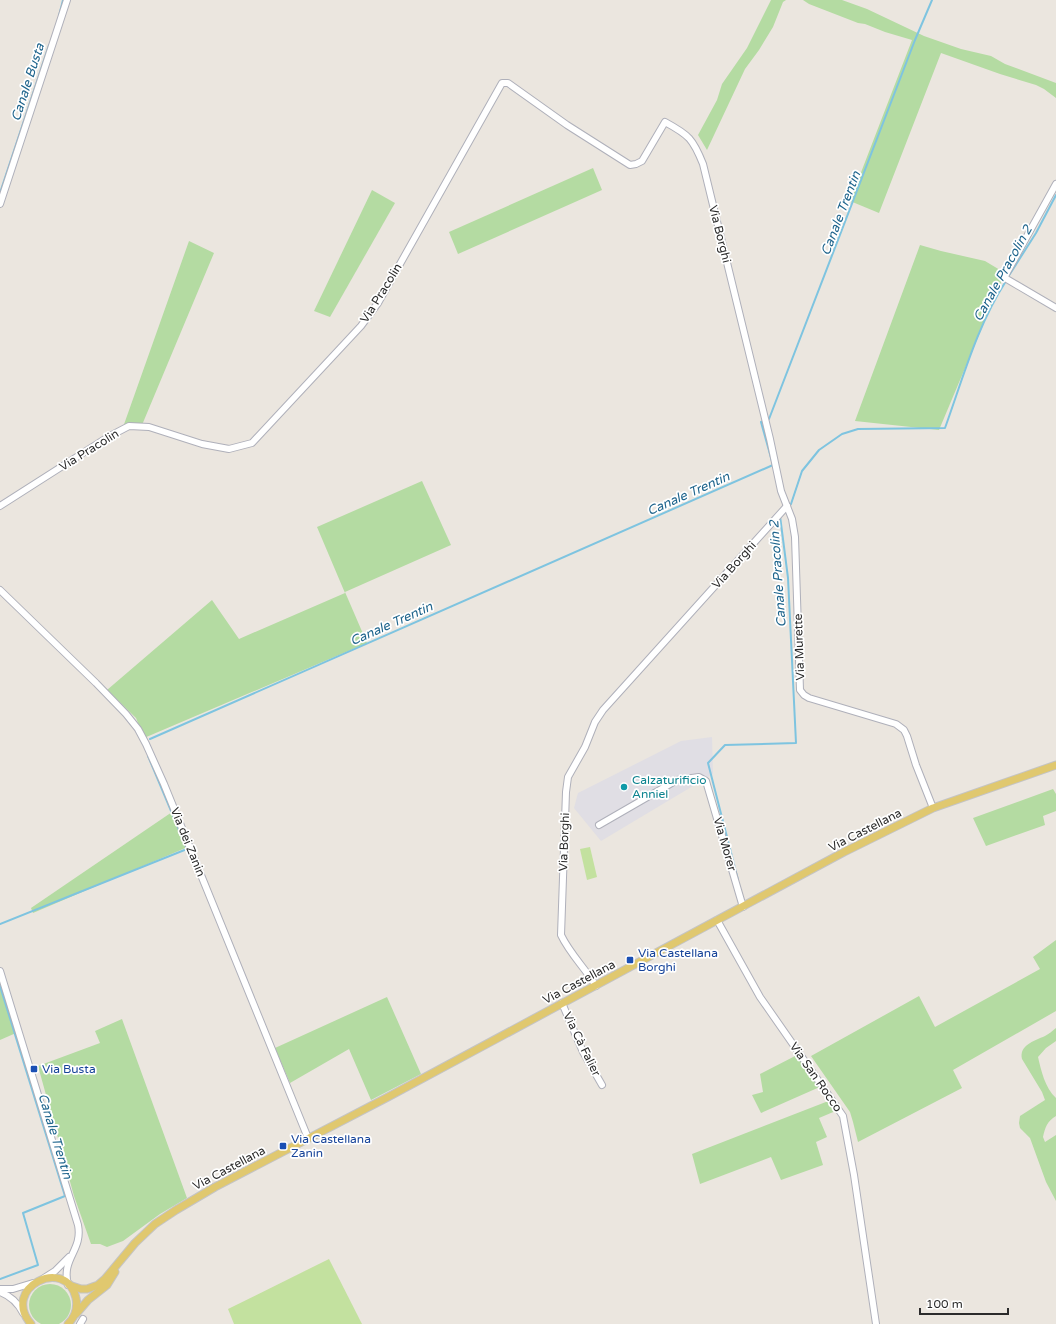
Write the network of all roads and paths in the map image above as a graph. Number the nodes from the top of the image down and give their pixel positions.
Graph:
1 (67, 0) edge
2 (665, 122) joint
3 (1056, 184) edge
4 (0, 204) edge
5 (1056, 308) edge
6 (0, 506) edge
7 (787, 506) junction
8 (0, 590) edge
9 (1056, 765) edge
10 (933, 808) junction
11 (599, 825) dead end
12 (743, 906) junction
13 (717, 920) junction
14 (0, 971) edge
15 (596, 986) junction
16 (562, 1003) junction
17 (602, 1085) dead end
18 (308, 1138) junction
19 (129, 1250) junction
20 (72, 1253) junction
21 (44, 1278) junction
22 (33, 1283) junction
23 (68, 1285) junction
24 (0, 1290) edge
25 (74, 1315) junction
26 (28, 1320) edge
27 (68, 1324) edge
28 (876, 1324) edge

1 - 4 street
2 - 6 street, Via Pracolin
2 - 7 street, Via Borghi
3 - 5 street
7 - 10 street, Via Murette
7 - 15 street, Via Borghi
8 - 18 street, Via dei Zanin
9 - 10 main road, Via Castellana
10 - 12 main road, Via Castellana
11 - 12 street, Via Morer
12 - 13 main road, Via Castellana
13 - 15 main road, Via Castellana
13 - 28 street, Via San Rocco
14 - 20 street
15 - 16 main road, Via Castellana
16 - 17 street, Via Cà Falier
16 - 18 main road, Via Castellana
18 - 19 main road, Via Castellana
19 - 23 main road, Via Castellana
19 - 25 main road, Via Castellana
20 - 21 street
20 - 23 street
21 - 22 main road
21 - 23 main road, Via Castellana
22 - 24 street
22 - 26 main road
23 - 25 main road
24 - 26 street
25 - 27 main road, Via Castellana

